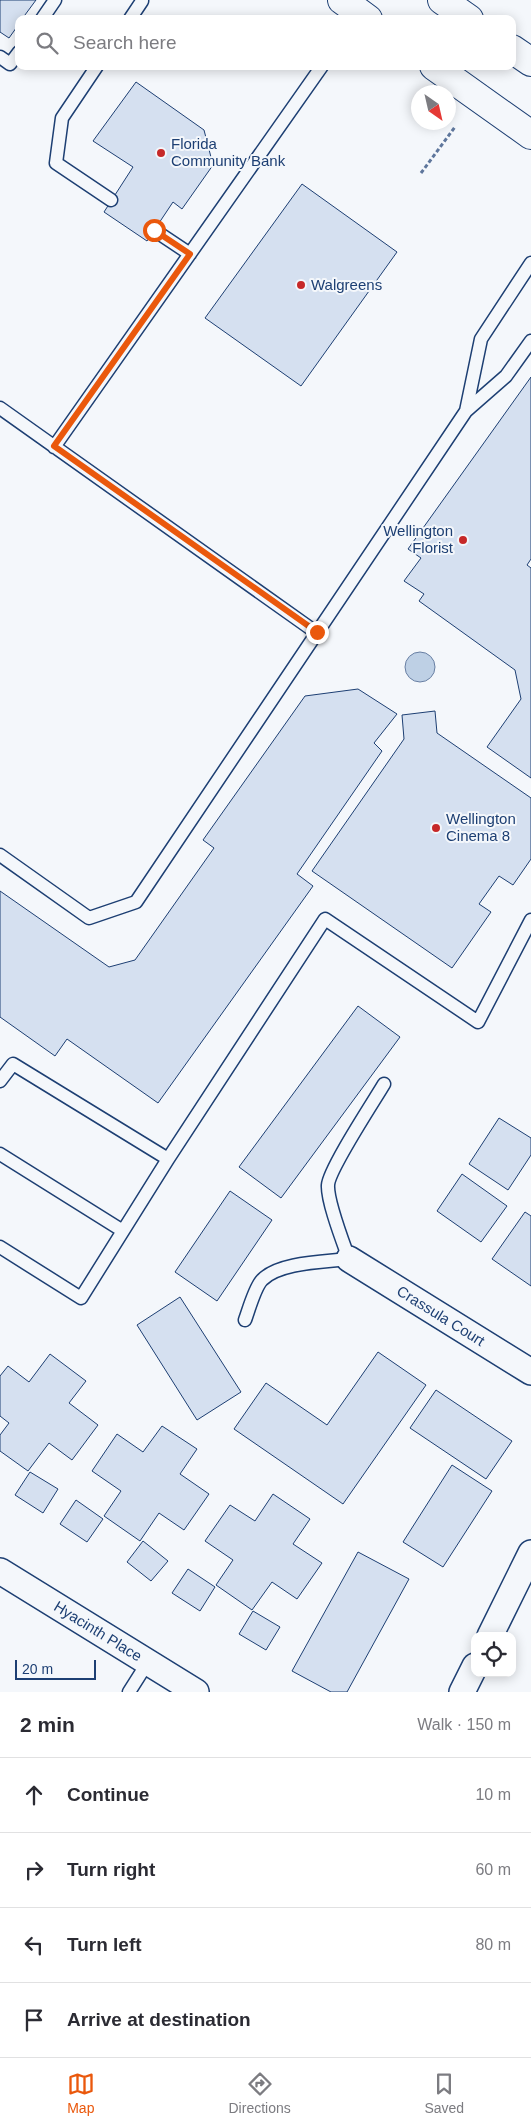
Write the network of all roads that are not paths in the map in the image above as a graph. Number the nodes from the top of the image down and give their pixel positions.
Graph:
1 (56, 0) edge
2 (442, 0) edge
3 (142, 1) edge
4 (45, 15) edge
5 (133, 15) edge
6 (463, 15) edge
7 (516, 52) edge
8 (0, 57) edge
9 (15, 57) edge
10 (531, 62) edge
11 (94, 70) edge
12 (319, 70) edge
13 (440, 70) edge
14 (531, 135) edge
15 (111, 200) dead end
16 (154, 230) dead end
17 (190, 254) junction
18 (531, 263) edge
19 (531, 341) edge
20 (0, 408) edge
21 (466, 411) junction
22 (54, 446) junction
23 (317, 632) junction
24 (0, 855) edge
25 (531, 920) edge
26 (0, 1081) edge
27 (384, 1084) dead end
28 (0, 1154) edge
29 (168, 1159) junction
30 (123, 1231) junction
31 (0, 1248) edge
32 (349, 1259) junction
33 (245, 1320) dead end
34 (531, 1372) edge
35 (531, 1553) edge
36 (0, 1571) edge
37 (492, 1632) edge
38 (148, 1662) junction
39 (471, 1674) edge
40 (129, 1692) edge
41 (196, 1692) edge
42 (462, 1692) edge

1 - 4 lane
2 - 6 street
3 - 5 lane
7 - 10 street
8 - 9 lane
11 - 15 lane
12 - 17 lane
13 - 14 street
16 - 17 lane
17 - 22 lane
18 - 21 lane
19 - 21 lane
20 - 22 lane
21 - 23 lane
22 - 23 lane
23 - 24 lane
25 - 29 lane
26 - 29 lane
27 - 32 lane
28 - 30 lane
29 - 30 lane
30 - 31 lane
32 - 33 lane
32 - 34 street, Crassula Court
35 - 37 street
36 - 38 street, Hyacinth Place
38 - 40 lane
38 - 41 street, Hyacinth Place
39 - 42 street

